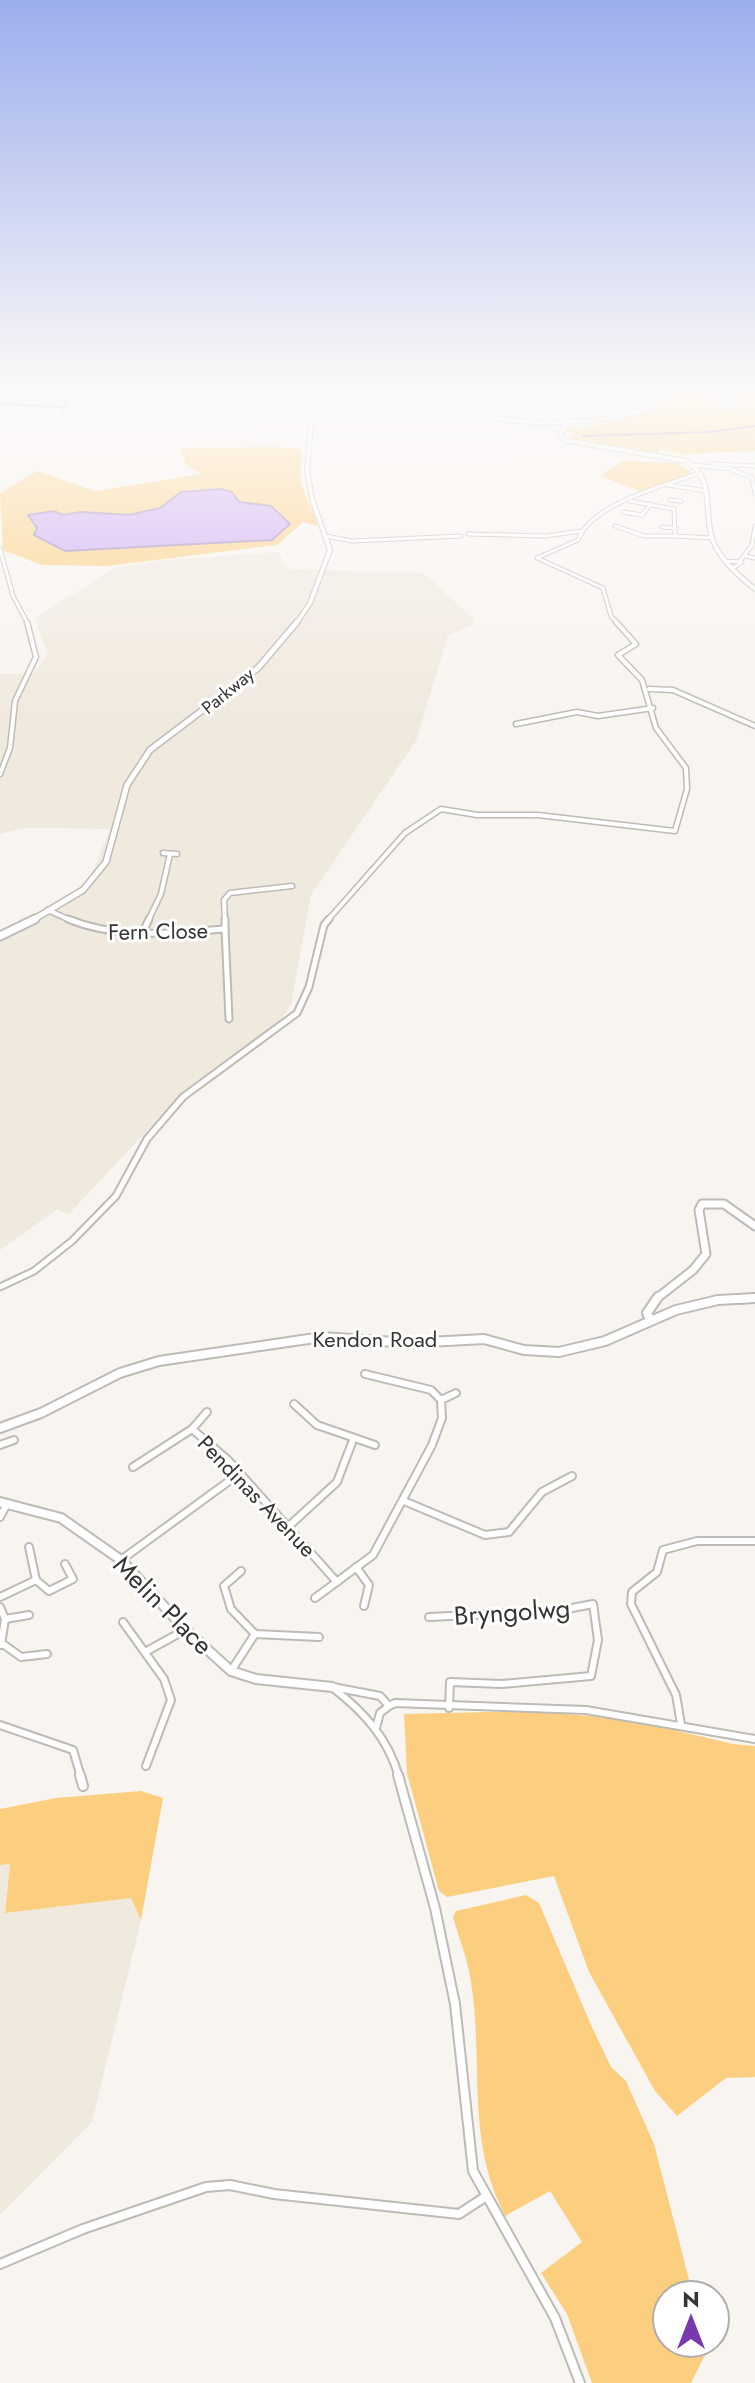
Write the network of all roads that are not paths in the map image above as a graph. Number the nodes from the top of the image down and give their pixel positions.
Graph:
1 (312, 499) edge
2 (627, 499) edge
3 (708, 499) edge
4 (670, 500) dead end
5 (630, 501) dead end
6 (651, 504) junction
7 (673, 508) junction
8 (623, 512) dead end
9 (615, 526) dead end
10 (755, 526) edge
11 (662, 527) dead end
12 (675, 528) junction
13 (582, 531) junction
14 (468, 534) dead end
15 (326, 536) junction
16 (461, 536) dead end
17 (675, 536) junction
18 (755, 537) edge
19 (712, 538) junction
20 (0, 549) edge
21 (745, 556) junction
22 (755, 558) edge
23 (725, 561) junction
24 (740, 561) junction
25 (733, 568) junction
26 (755, 589) edge
27 (649, 689) junction
28 (653, 708) junction
29 (516, 724) dead end
30 (755, 726) edge
31 (0, 774) edge
32 (163, 853) dead end
33 (170, 854) junction
34 (177, 854) dead end
35 (292, 886) dead end
36 (48, 910) junction
37 (225, 929) junction
38 (142, 934) junction
39 (0, 936) edge
40 (229, 1019) dead end
41 (755, 1226) edge
42 (0, 1287) edge
43 (755, 1298) edge
44 (650, 1319) junction
45 (365, 1374) dead end
46 (456, 1393) dead end
47 (441, 1400) junction
48 (294, 1404) dead end
49 (207, 1412) dead end
50 (0, 1428) edge
51 (192, 1429) junction
52 (14, 1440) dead end
53 (353, 1440) junction
54 (0, 1445) edge
55 (375, 1445) dead end
56 (133, 1467) dead end
57 (240, 1473) junction
58 (572, 1476) dead end
59 (404, 1501) junction
60 (4, 1503) edge
61 (0, 1517) edge
62 (289, 1526) junction
63 (755, 1541) edge
64 (29, 1547) dead end
65 (121, 1560) junction
66 (65, 1564) dead end
67 (356, 1567) junction
68 (241, 1571) dead end
69 (36, 1580) junction
70 (337, 1582) junction
71 (0, 1597) edge
72 (315, 1598) dead end
73 (364, 1606) dead end
74 (0, 1607) edge
75 (29, 1615) dead end
76 (429, 1617) dead end
77 (5, 1619) junction
78 (123, 1622) dead end
79 (186, 1630) junction
80 (255, 1634) junction
81 (319, 1637) dead end
82 (1, 1645) edge
83 (147, 1651) junction
84 (47, 1654) dead end
85 (231, 1671) junction
86 (332, 1687) junction
87 (389, 1706) junction
88 (449, 1708) junction
89 (0, 1725) edge
90 (681, 1725) junction
91 (376, 1728) junction
92 (755, 1739) edge
93 (146, 1766) dead end
94 (83, 1786) dead end
95 (485, 2197) junction
96 (0, 2264) edge
97 (580, 2383) edge

1 - 15 street, Parkway
2 - 13 street
3 - 19 street
4 - 7 street
5 - 6 street
6 - 7 street
6 - 8 street
7 - 12 street
9 - 17 street
10 - 18 street
11 - 12 street
12 - 17 street
13 - 14 street
13 - 27 street
15 - 16 street
15 - 36 street, Parkway
17 - 19 street
18 - 21 street
19 - 23 street
20 - 31 street
21 - 22 street
21 - 24 street
23 - 24 street
23 - 25 street
24 - 25 street
25 - 26 street
27 - 28 street
27 - 30 street
28 - 29 street
28 - 42 street
32 - 33 street
33 - 34 street
33 - 38 street
35 - 37 street, Fern Close
36 - 38 street, Fern Close
36 - 39 street, Parkway
37 - 38 street, Fern Close
37 - 40 street, Fern Close
41 - 44 street
43 - 44 street, Kendon Road
44 - 50 street, Kendon Road
45 - 47 street
46 - 47 street
47 - 59 street
48 - 53 street
49 - 51 street
51 - 56 street, Pendinas Avenue
51 - 57 street, Pendinas Avenue
52 - 54 street
53 - 55 street
53 - 62 street
57 - 62 street, Pendinas Avenue
57 - 65 street
58 - 59 street
59 - 67 street
60 - 61 street
60 - 65 street, Melin Place
62 - 70 street, Pendinas Avenue
63 - 90 street
64 - 69 street
65 - 79 street, Melin Place
66 - 69 street
67 - 70 street
67 - 73 street
68 - 80 street
69 - 71 street
70 - 72 street
74 - 77 street
75 - 77 street
76 - 88 street, Bryngolwg
77 - 82 street
78 - 83 street
79 - 83 street
79 - 85 street, Melin Place
80 - 81 street
80 - 85 street
82 - 84 street
83 - 93 street
85 - 86 street, Melin Place
86 - 87 street
86 - 91 street
87 - 88 street
87 - 91 street
88 - 90 street
89 - 94 street
90 - 92 street
91 - 95 street
95 - 96 street
95 - 97 street

